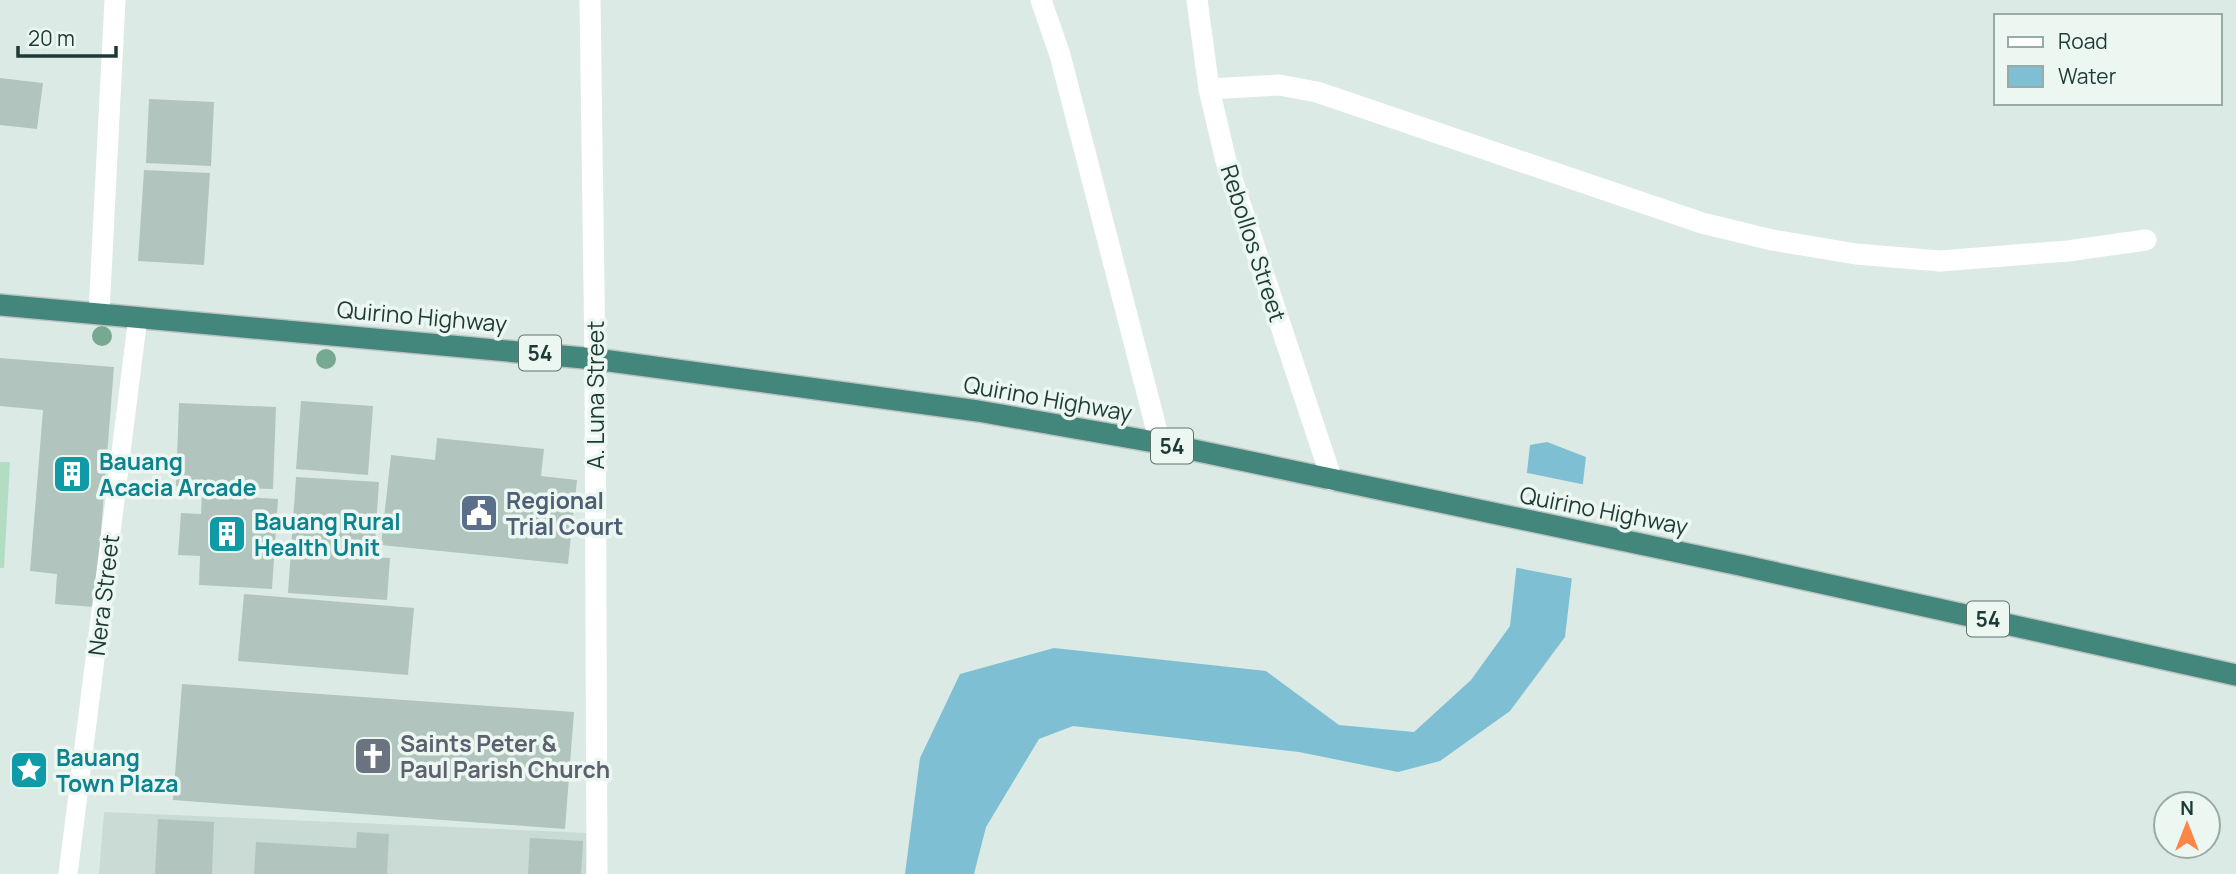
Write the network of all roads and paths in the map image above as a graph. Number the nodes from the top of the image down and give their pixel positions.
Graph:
1 (115, 0) edge
2 (590, 0) edge
3 (1041, 0) edge
4 (1197, 0) edge
5 (1209, 89) junction
6 (2146, 240) dead end
7 (0, 305) edge
8 (99, 313) junction
9 (138, 317) junction
10 (595, 359) junction
11 (1160, 443) junction
12 (1332, 480) junction
13 (2236, 675) edge
14 (68, 874) edge
15 (597, 874) edge

1 - 8 street
2 - 10 street, A. Luna Street
3 - 11 street
4 - 5 street, Rebollos Street
5 - 6 street
5 - 12 street, Rebollos Street
7 - 8 highway, Quirino Highway / 54
8 - 9 highway, Quirino Highway / 54
9 - 10 highway, Quirino Highway / 54
9 - 14 lane, Nera Street
10 - 11 highway, Quirino Highway / 54
10 - 15 street, A. Luna Street
11 - 12 highway, Quirino Highway / 54
12 - 13 highway, Quirino Highway / 54

